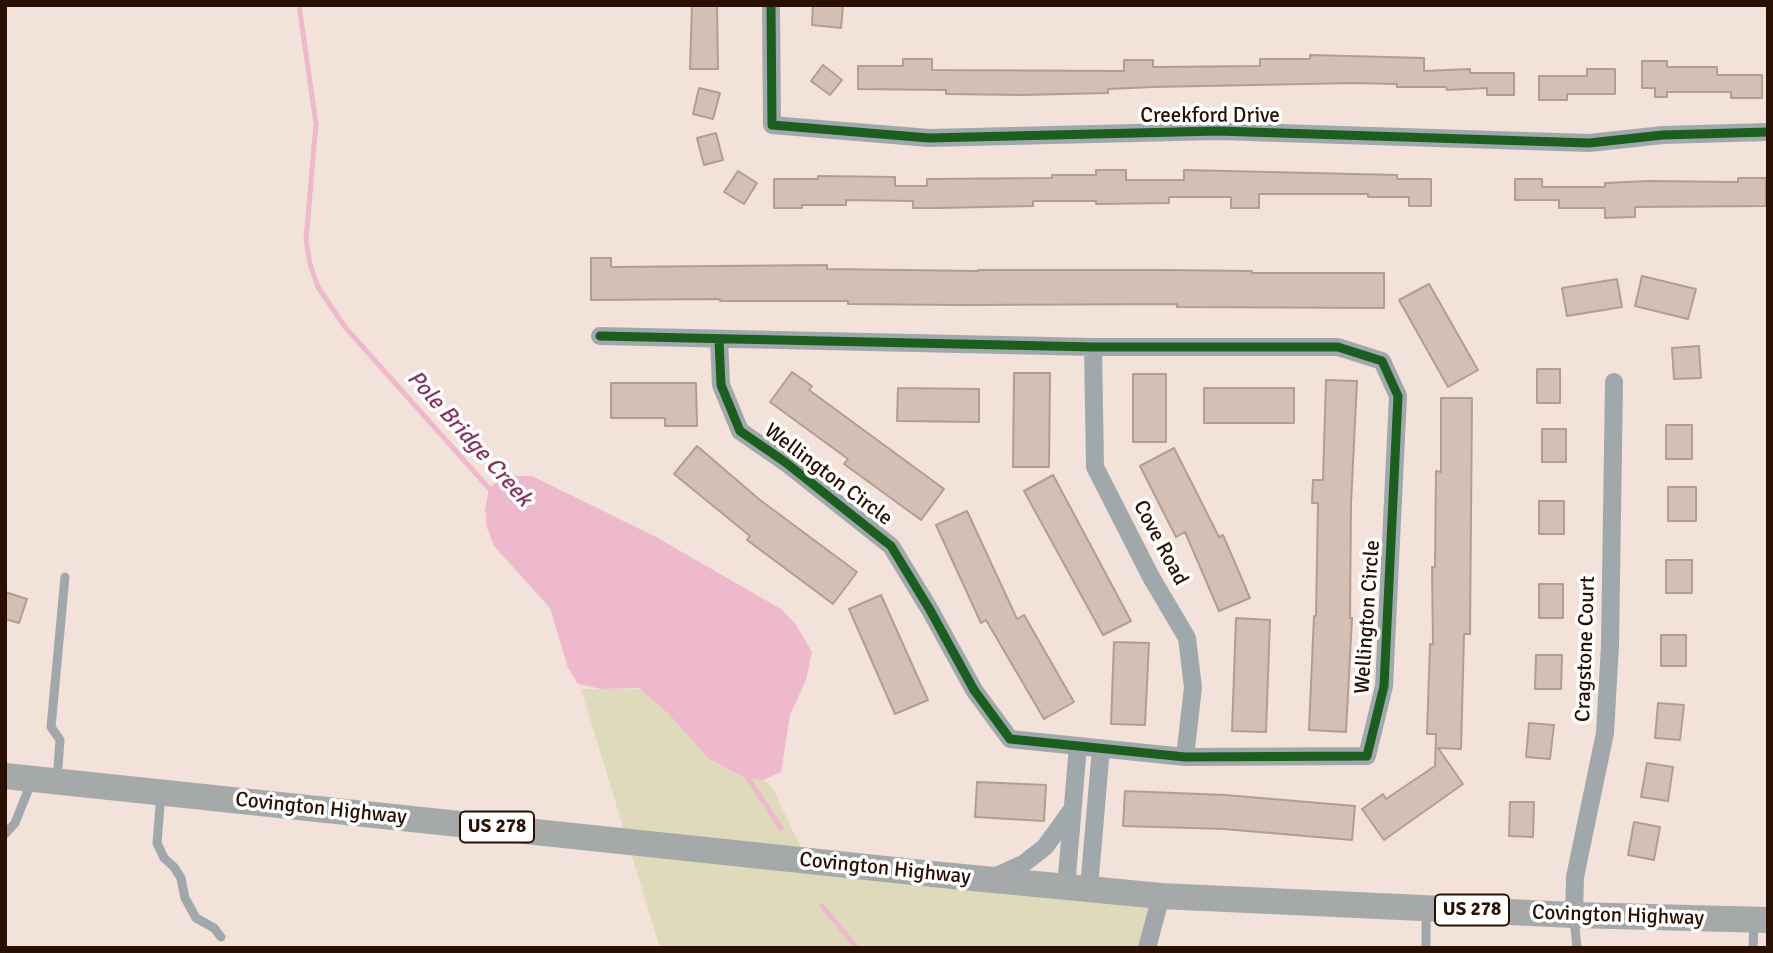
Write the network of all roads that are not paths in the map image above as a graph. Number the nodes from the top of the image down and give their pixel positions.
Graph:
1 (771, 5) edge
2 (1768, 132) edge
3 (600, 336) dead end
4 (719, 340) junction
5 (1093, 347) junction
6 (1614, 382) dead end
7 (65, 577) dead end
8 (1078, 746) junction
9 (1101, 748) junction
10 (1185, 757) junction
11 (5, 776) edge
12 (45, 780) junction
13 (161, 792) junction
14 (1073, 808) junction
15 (5, 834) edge
16 (989, 879) junction
17 (1077, 887) junction
18 (1161, 896) junction
19 (1426, 908) junction
20 (1574, 915) junction
21 (1761, 920) edge
22 (221, 937) dead end
23 (1147, 948) edge
24 (1426, 948) edge
25 (1577, 948) edge
26 (1753, 948) edge

1 - 2 street, Creekford Drive
3 - 4 street, Wellington Circle
4 - 5 street, Wellington Circle
4 - 8 street, Wellington Circle
5 - 10 street, Cove Road
5 - 10 street, Wellington Circle
6 - 20 street, Cragstone Court
7 - 12 lane
8 - 9 street, Wellington Circle
8 - 14 street
9 - 10 street, Wellington Circle
9 - 17 street
11 - 12 main road, Covington Highway / US 278
12 - 13 main road, Covington Highway / US 278
12 - 15 lane
13 - 16 main road, Covington Highway / US 278
13 - 22 lane
14 - 16 street
14 - 17 street
16 - 17 main road, Covington Highway / US 278
17 - 18 main road, Covington Highway / US 278
18 - 19 main road, Covington Highway / US 278
18 - 23 street
19 - 20 main road, Covington Highway / US 278
19 - 24 lane
20 - 21 main road, Covington Highway / US 278
20 - 25 lane
21 - 26 lane

